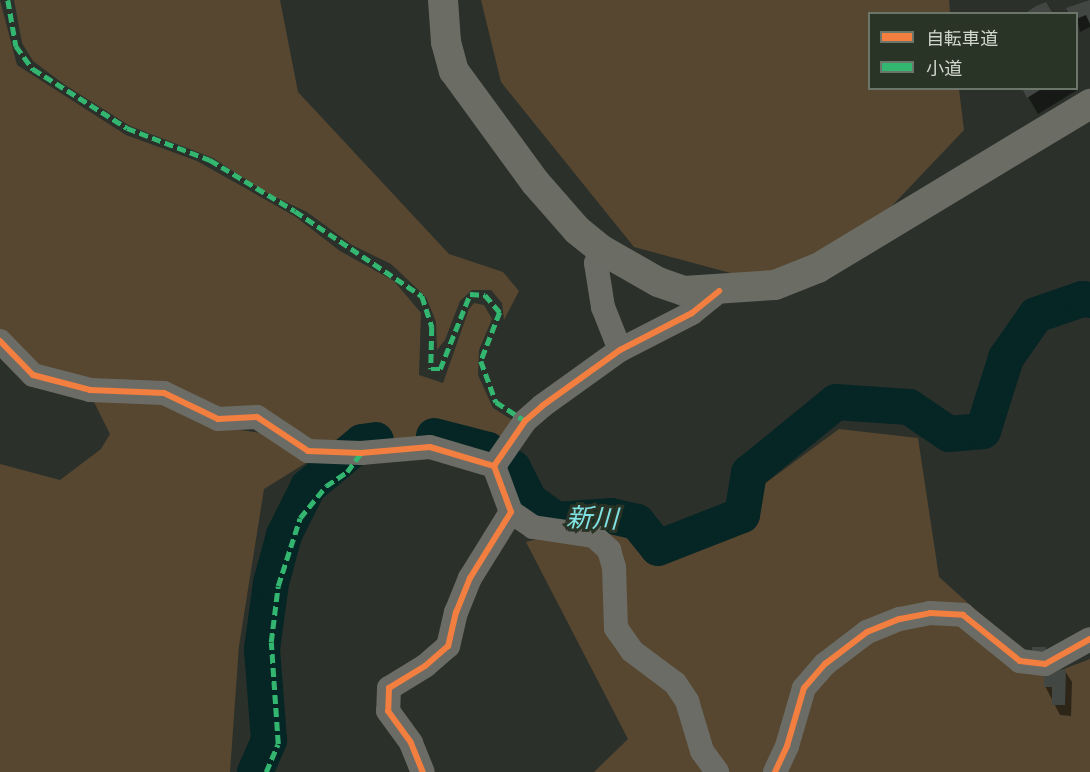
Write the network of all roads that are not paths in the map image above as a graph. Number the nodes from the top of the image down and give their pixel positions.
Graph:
1 (443, 0) edge
2 (1090, 104) edge
3 (602, 250) junction
4 (719, 291) junction
5 (0, 340) edge
6 (620, 350) junction
7 (494, 466) junction
8 (511, 512) junction
9 (1090, 639) edge
10 (423, 772) edge
11 (717, 772) edge
12 (775, 772) edge

1 - 3 main road
2 - 4 main road
3 - 4 main road
3 - 6 street
4 - 6 street
5 - 7 street
6 - 7 street
7 - 8 street
8 - 10 street
8 - 11 street
9 - 12 street

